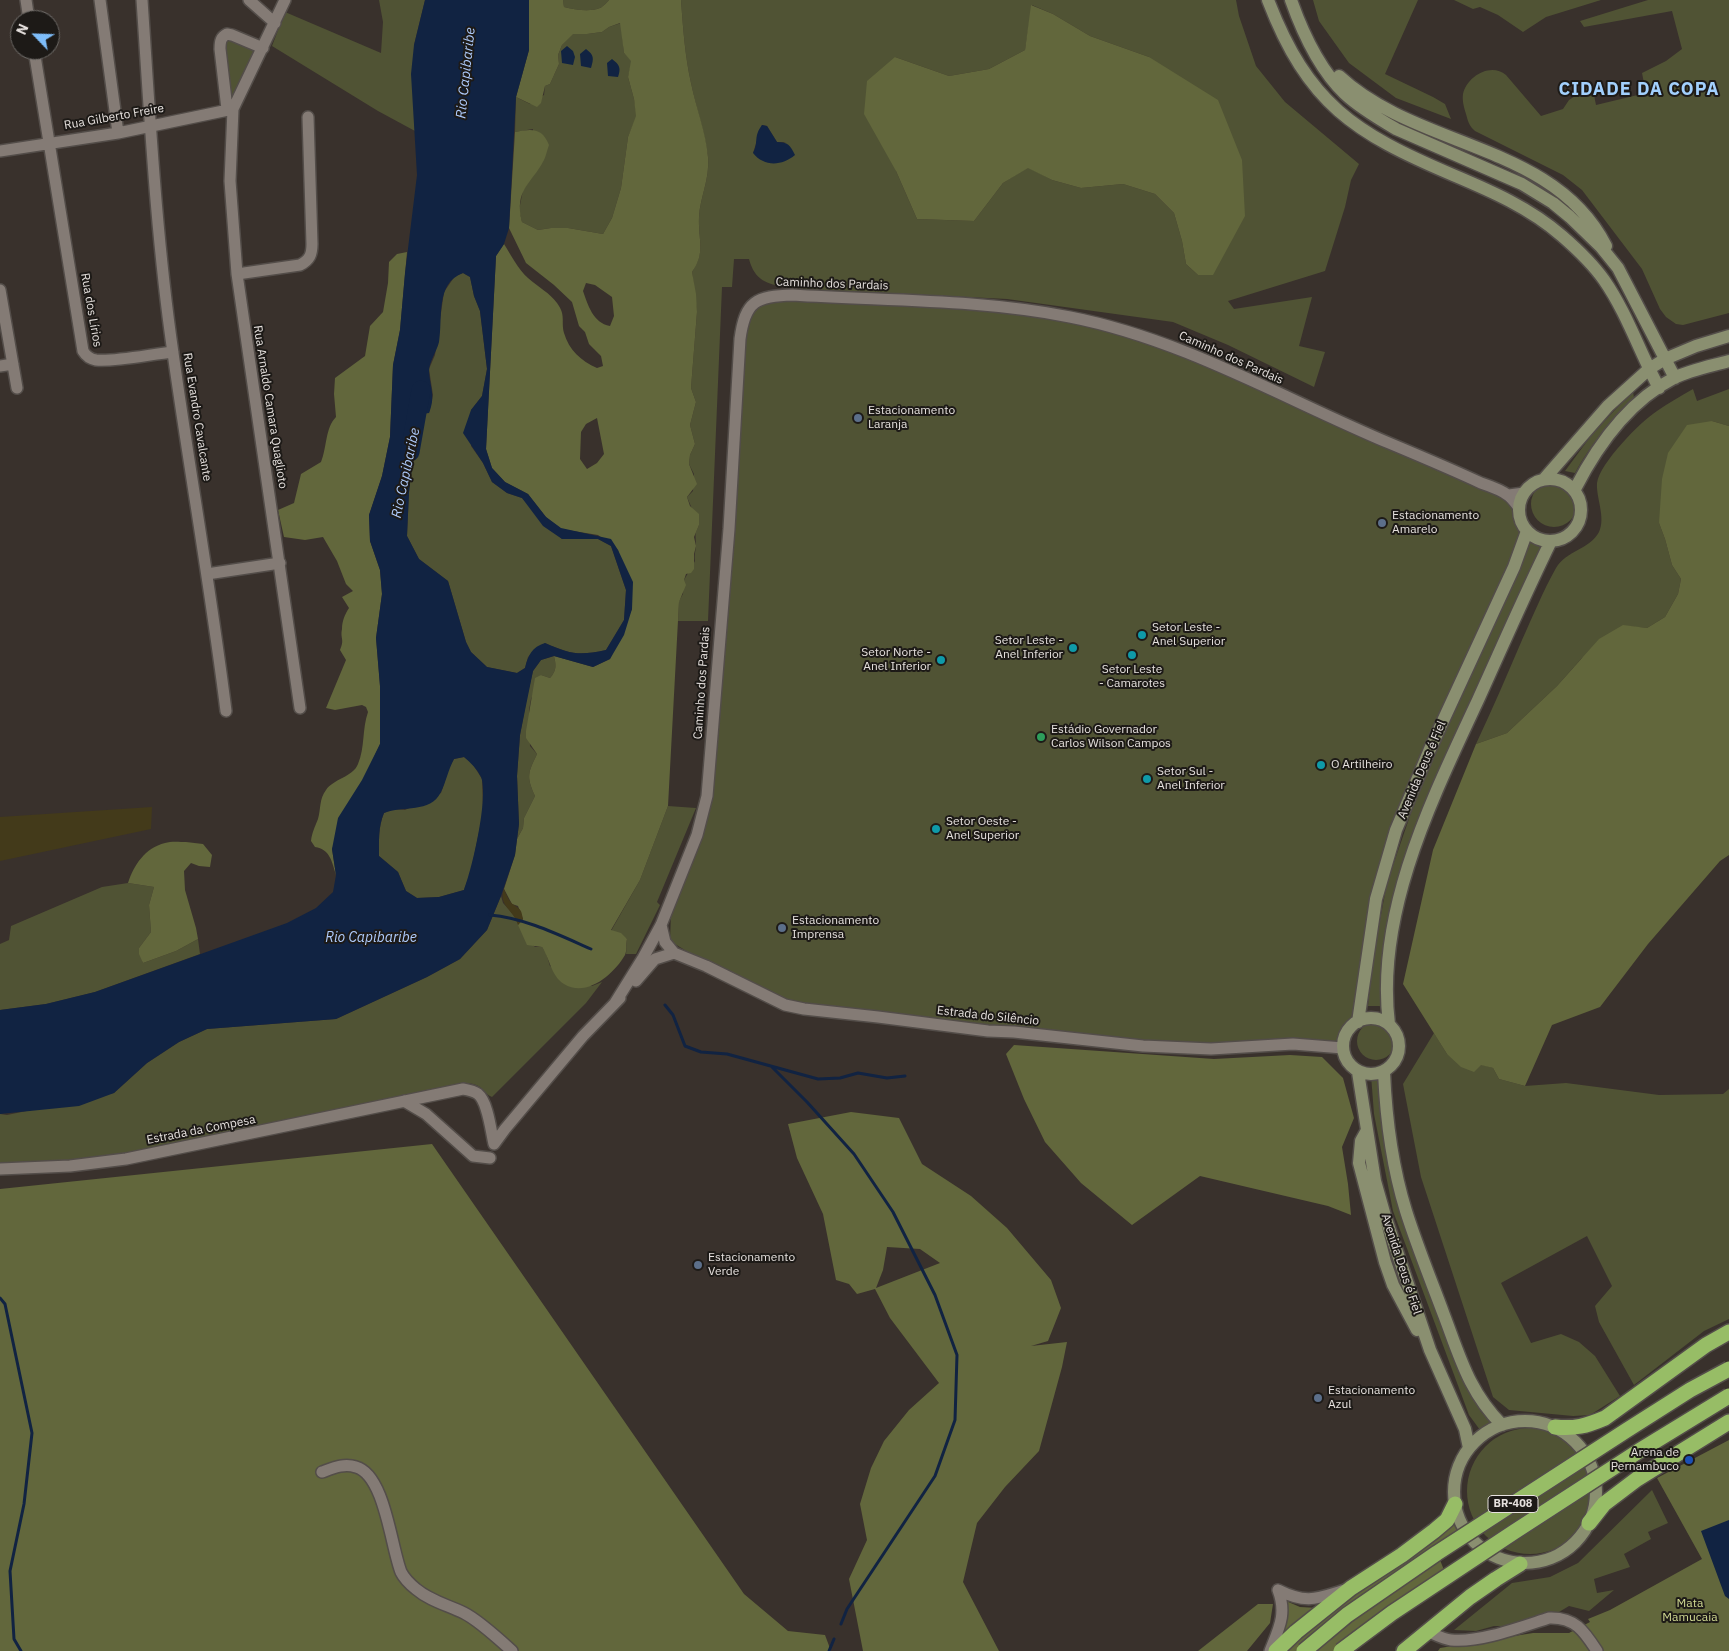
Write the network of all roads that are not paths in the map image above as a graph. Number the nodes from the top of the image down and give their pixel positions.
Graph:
1 (100, 0) edge
2 (142, 0) edge
3 (249, 0) edge
4 (285, 0) edge
5 (1268, 0) edge
6 (1292, 0) edge
7 (275, 23) junction
8 (263, 48) junction
9 (36, 60) edge
10 (230, 109) junction
11 (308, 117) dead end
12 (150, 126) junction
13 (118, 132) junction
14 (49, 142) junction
15 (0, 150) edge
16 (237, 274) junction
17 (0, 290) edge
18 (1729, 336) edge
19 (173, 352) junction
20 (1665, 359) junction
21 (1729, 361) edge
22 (13, 364) junction
23 (0, 366) edge
24 (1648, 369) junction
25 (1675, 378) junction
26 (17, 388) dead end
27 (1659, 388) junction
28 (1545, 478) junction
29 (1575, 489) junction
30 (1524, 493) junction
31 (1509, 495) junction
32 (1519, 508) junction
33 (1527, 531) junction
34 (1551, 542) junction
35 (280, 563) junction
36 (207, 574) junction
37 (300, 708) dead end
38 (226, 711) dead end
39 (661, 925) junction
40 (674, 953) junction
41 (615, 1003) junction
42 (1358, 1022) junction
43 (1389, 1024) junction
44 (1343, 1048) junction
45 (1358, 1072) junction
46 (1384, 1072) junction
47 (404, 1101) junction
48 (490, 1158) dead end
49 (0, 1169) edge
50 (1729, 1332) edge
51 (1729, 1369) edge
52 (1729, 1396) edge
53 (1729, 1422) edge
54 (1502, 1425) junction
55 (1555, 1428) junction
56 (1469, 1448) junction
57 (322, 1472) dead end
58 (1454, 1504) junction
59 (1589, 1523) junction
60 (1520, 1564) junction
61 (1351, 1588) junction
62 (1429, 1632) junction
63 (512, 1651) edge
64 (1270, 1651) edge
65 (1276, 1651) edge
66 (1304, 1651) edge
67 (1341, 1651) edge
68 (1404, 1651) edge
69 (1597, 1651) edge

1 - 13 street
2 - 12 street, Rua Evandro Cavalcante
3 - 7 street
4 - 7 street
5 - 24 main road
6 - 20 main road
7 - 8 street
8 - 10 street
8 - 10 street, Rua Arnaldo Camara Quaglioto
9 - 14 street
10 - 12 street, Rua Gilberto Freire
10 - 16 street, Rua Arnaldo Camara Quaglioto
11 - 16 street
12 - 13 street, Rua Gilberto Freire
12 - 19 street, Rua Evandro Cavalcante
13 - 14 street, Rua Gilberto Freire
14 - 15 street, Rua Gilberto Freire
14 - 19 street, Rua dos Lírios
16 - 35 street, Rua Arnaldo Camara Quaglioto
17 - 22 street
18 - 20 main road
19 - 36 street, Rua Evandro Cavalcante
20 - 24 main road
20 - 25 main road
21 - 25 main road
22 - 23 street
22 - 26 street
24 - 27 main road
24 - 28 main road
25 - 27 main road
27 - 29 main road
28 - 29 main road
28 - 30 main road
29 - 34 main road
30 - 31 street
30 - 32 main road
31 - 32 street, Caminho dos Pardais
31 - 39 street, Caminho dos Pardais
32 - 33 main road
33 - 34 main road
33 - 42 main road, Avenida Deus é Fiel
34 - 43 main road, Avenida Deus é Fiel
35 - 36 street
35 - 37 street, Rua Arnaldo Camara Quaglioto
36 - 38 street, Rua Evandro Cavalcante
39 - 40 street
39 - 41 street, Caminho dos Pardais
40 - 41 street
40 - 44 street, Estrada do Silêncio
41 - 47 street, Estrada da Compesa
42 - 43 main road
42 - 44 main road
43 - 46 main road
44 - 45 main road
45 - 46 main road
45 - 56 main road, Avenida Deus é Fiel
46 - 54 main road, Avenida Deus é Fiel
47 - 48 street
47 - 49 street, Estrada da Compesa
50 - 55 highway
51 - 66 highway, BR-408, bridge
52 - 67 highway, BR-408, bridge
53 - 59 highway
54 - 55 main road
54 - 56 main road
55 - 59 main road
56 - 58 main road
57 - 63 street
58 - 60 main road
58 - 61 highway
59 - 60 main road
60 - 62 highway
61 - 64 street
61 - 65 highway
62 - 68 highway
62 - 69 street

